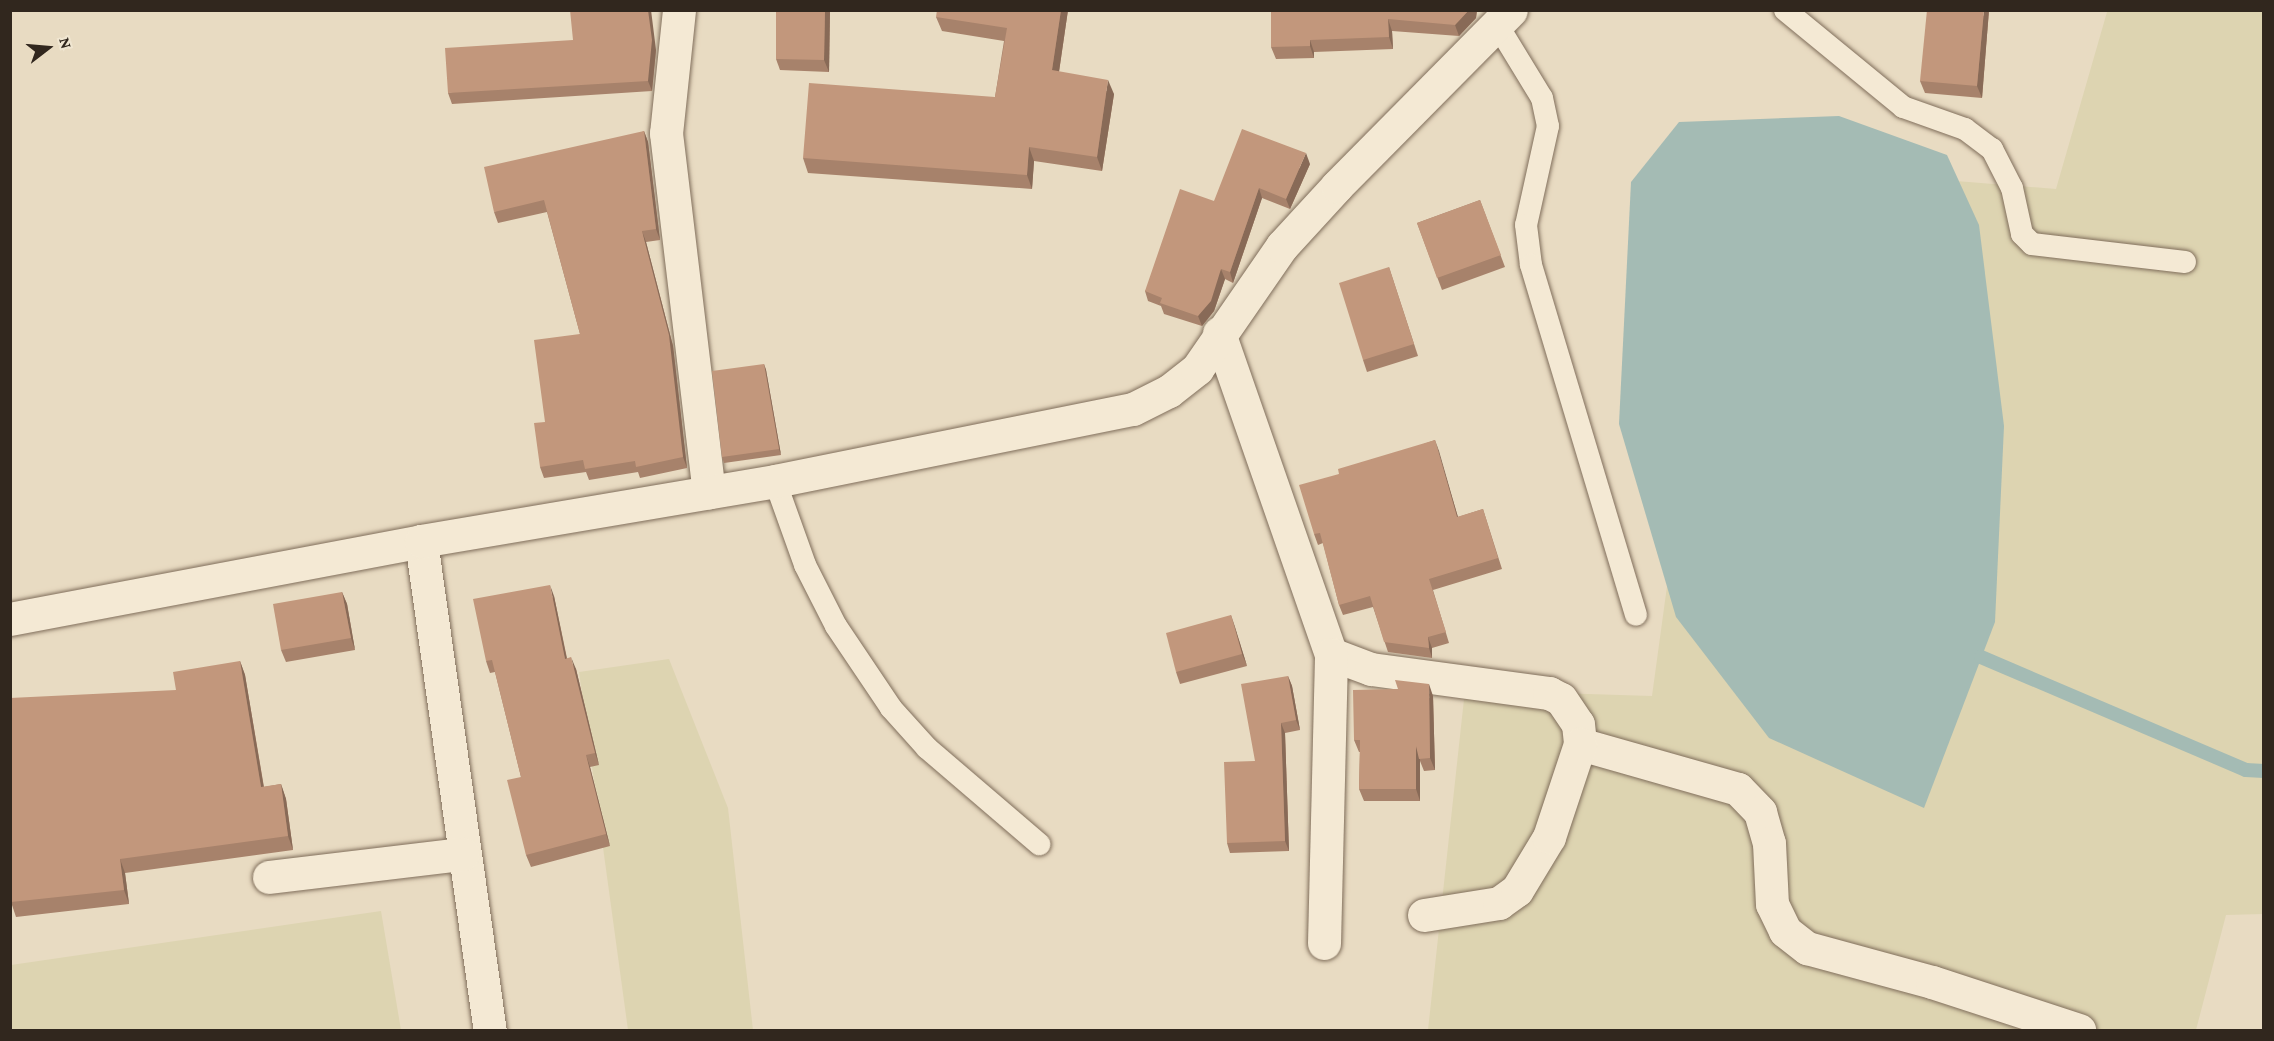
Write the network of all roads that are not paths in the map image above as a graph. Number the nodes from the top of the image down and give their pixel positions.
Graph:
1 (679, 10) edge
2 (1785, 10) edge
3 (1504, 18) edge
4 (2185, 262) dead end
5 (1220, 333) junction
6 (775, 481) junction
7 (709, 492) junction
8 (421, 541) junction
9 (1636, 615) dead end
10 (10, 619) edge
11 (1331, 654) junction
12 (1580, 744) junction
13 (1039, 844) dead end
14 (463, 854) junction
15 (269, 877) dead end
16 (1424, 915) dead end
17 (1324, 943) dead end
18 (490, 1030) edge
19 (2079, 1030) edge

1 - 7 street
2 - 4 lane
3 - 5 street
3 - 9 lane
5 - 6 street
5 - 11 street
6 - 7 street
6 - 13 lane
7 - 8 street
8 - 10 street
8 - 14 street
11 - 12 street
11 - 17 street
12 - 16 street
12 - 19 street
14 - 15 street
14 - 18 street

